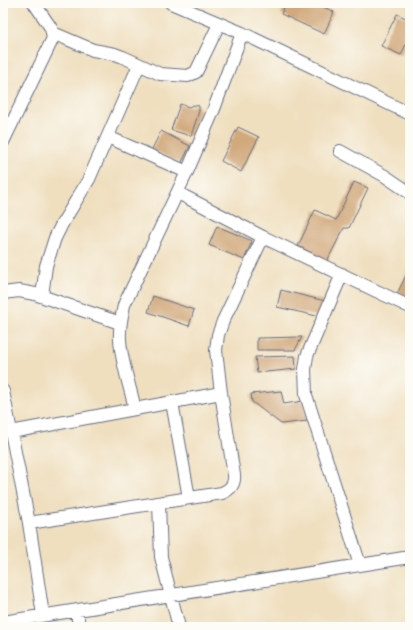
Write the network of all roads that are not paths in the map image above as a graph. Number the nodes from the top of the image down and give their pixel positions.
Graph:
1 (34, 3) edge
2 (170, 3) edge
3 (219, 24) junction
4 (242, 33) junction
5 (53, 34) junction
6 (139, 65) junction
7 (410, 114) edge
8 (108, 137) junction
9 (3, 142) edge
10 (340, 150) dead end
11 (187, 172) junction
12 (178, 193) junction
13 (410, 193) edge
14 (262, 237) junction
15 (342, 274) junction
16 (3, 293) edge
17 (42, 296) junction
18 (410, 306) edge
19 (120, 323) junction
20 (3, 391) edge
21 (220, 393) junction
22 (172, 402) junction
23 (136, 409) junction
24 (11, 432) junction
25 (189, 498) junction
26 (159, 503) junction
27 (29, 523) junction
28 (410, 557) edge
29 (360, 565) junction
30 (170, 595) junction
31 (78, 610) junction
32 (43, 616) junction
33 (3, 622) edge
34 (78, 627) edge
35 (179, 627) edge

1 - 5 street
2 - 3 street
3 - 4 street
3 - 6 street
4 - 7 street
4 - 11 street
5 - 6 street
5 - 9 street
6 - 8 street
8 - 11 street
8 - 17 street
10 - 13 street
11 - 12 street
12 - 14 street
12 - 19 street
14 - 15 street
14 - 21 street
15 - 18 street
15 - 29 street
16 - 17 street
17 - 19 street
19 - 23 street
20 - 24 street
21 - 22 street
21 - 25 street
22 - 23 street
22 - 25 street
23 - 24 street
24 - 27 street
25 - 26 street
26 - 27 street
26 - 30 street
27 - 32 street
28 - 29 street
29 - 30 street
30 - 31 street
30 - 35 street
31 - 32 street
31 - 34 street
32 - 33 street

